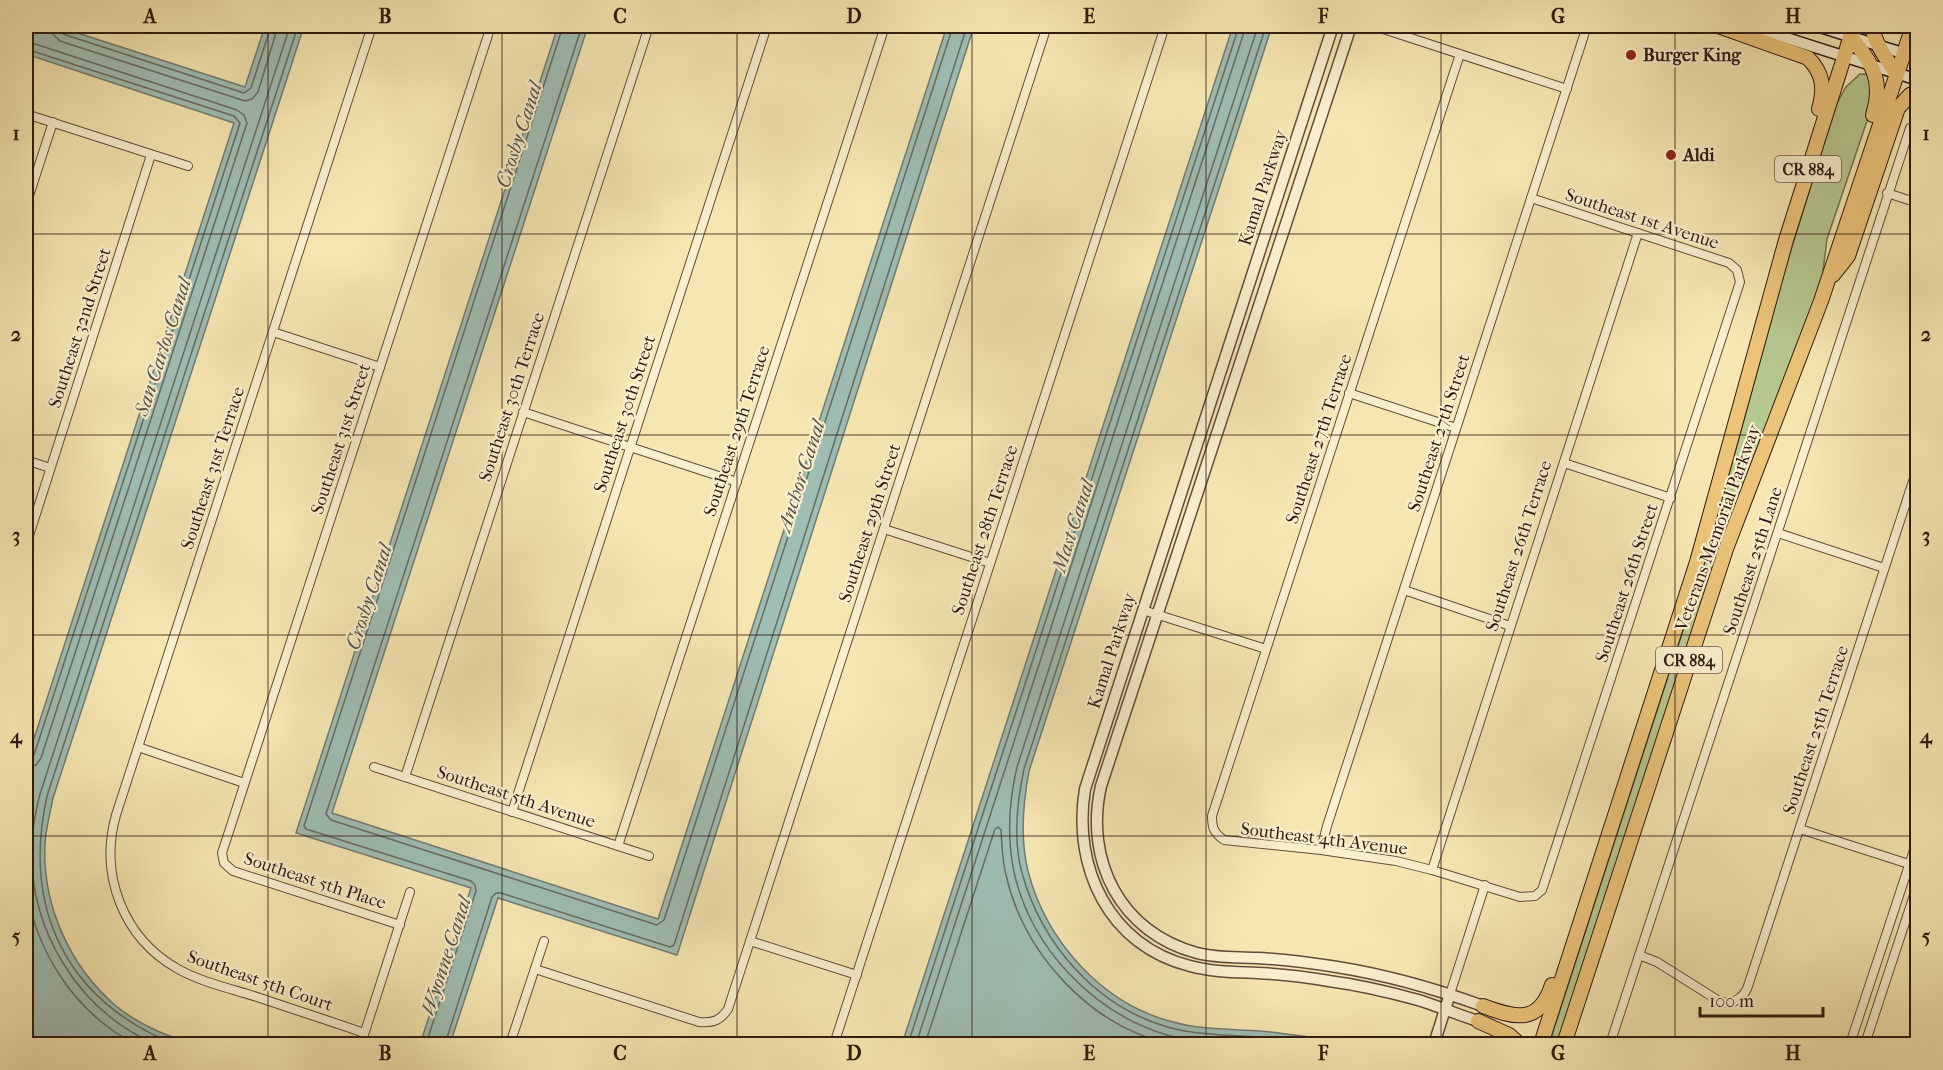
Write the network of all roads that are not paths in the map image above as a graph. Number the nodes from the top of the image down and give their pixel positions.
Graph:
1 (372, 26) edge
2 (491, 26) edge
3 (648, 26) edge
4 (767, 26) edge
5 (885, 26) edge
6 (1047, 26) edge
7 (1165, 26) edge
8 (1333, 26) edge
9 (1351, 26) edge
10 (1374, 26) edge
11 (1587, 26) edge
12 (1718, 26) edge
13 (1749, 26) edge
14 (1817, 26) edge
15 (1872, 26) edge
16 (1913, 26) edge
17 (1852, 31) edge
18 (1878, 45) junction
19 (1903, 53) junction
20 (1460, 54) junction
21 (1844, 57) junction
22 (1917, 58) edge
23 (1871, 65) junction
24 (1896, 73) junction
25 (1917, 80) edge
26 (1567, 89) junction
27 (1917, 91) edge
28 (26, 114) edge
29 (53, 123) junction
30 (1910, 128) dead end
31 (151, 155) junction
32 (188, 166) dead end
33 (1887, 193) junction
34 (1531, 198) junction
35 (1917, 203) edge
36 (26, 205) edge
37 (1638, 233) junction
38 (1740, 274) joint
39 (1774, 281) junction
40 (1828, 281) junction
41 (273, 332) junction
42 (380, 368) junction
43 (1349, 393) junction
44 (523, 412) junction
45 (1456, 428) junction
46 (630, 447) junction
47 (26, 460) edge
48 (1564, 463) junction
49 (1917, 466) edge
50 (50, 468) junction
51 (737, 482) junction
52 (1671, 498) junction
53 (884, 529) junction
54 (1778, 533) junction
55 (26, 545) edge
56 (990, 563) junction
57 (1884, 568) junction
58 (1404, 590) junction
59 (1143, 610) junction
60 (1157, 615) junction
61 (1510, 626) junction
62 (1266, 649) junction
63 (138, 747) junction
64 (374, 767) dead end
65 (405, 777) junction
66 (244, 783) junction
67 (512, 812) junction
68 (1800, 829) junction
69 (1215, 833) joint
70 (1608, 838) junction
71 (1917, 838) edge
72 (618, 846) junction
73 (1321, 850) junction
74 (649, 856) dead end
75 (224, 863) joint
76 (1913, 866) edge
77 (1432, 870) junction
78 (1917, 883) edge
79 (1485, 885) junction
80 (410, 892) dead end
81 (1535, 896) joint
82 (128, 921) joint
83 (400, 925) junction
84 (544, 941) dead end
85 (750, 941) junction
86 (1639, 955) junction
87 (535, 969) junction
88 (857, 975) junction
89 (1449, 994) junction
90 (1483, 1006) joint
91 (1444, 1010) junction
92 (1478, 1021) joint
93 (364, 1033) junction
94 (1611, 1042) edge
95 (361, 1044) edge
96 (510, 1044) edge
97 (834, 1044) edge
98 (1434, 1044) edge
99 (1519, 1044) edge
100 (1541, 1044) edge
101 (1564, 1044) edge
102 (1850, 1044) edge
103 (1865, 1044) edge

1 - 41 street, Southeast 31st Terrace
2 - 42 street, Southeast 31st Street
3 - 44 street, Southeast 30th Terrace
4 - 46 street, Southeast 30th Street
5 - 51 street, Southeast 29th Terrace
6 - 53 street, Southeast 29th Street
7 - 56 street, Southeast 28th Terrace
8 - 59 street, Kamal Parkway
9 - 60 street, Kamal Parkway
10 - 20 street
11 - 26 street, Southeast 27th Street
12 - 39 highway
13 - 21 street
14 - 17 street
15 - 18 highway
16 - 19 highway, Veterans Memorial Parkway / CR 884
17 - 18 street
17 - 21 highway, Veterans Memorial Parkway / CR 884
17 - 23 highway
18 - 19 street
18 - 24 highway
19 - 22 street
19 - 24 highway, Veterans Memorial Parkway / CR 884
20 - 26 street
20 - 43 street, Southeast 27th Terrace
21 - 23 street
21 - 39 highway, Veterans Memorial Parkway / CR 884
23 - 24 street
23 - 40 highway
24 - 25 street
24 - 40 highway, Veterans Memorial Parkway / CR 884
26 - 34 street, Southeast 27th Street
27 - 40 highway
28 - 29 street
29 - 31 street
29 - 36 street
30 - 33 street, Southeast 25th Lane
31 - 32 street
31 - 50 street, Southeast 32nd Street
33 - 35 street
33 - 54 street, Southeast 25th Lane
34 - 37 street, Southeast 1st Avenue
34 - 45 street, Southeast 27th Street
37 - 38 street, Southeast 1st Avenue
37 - 48 street, Southeast 26th Terrace
38 - 52 street, Southeast 26th Street
39 - 70 highway, Veterans Memorial Parkway / CR 884
40 - 101 highway, Veterans Memorial Parkway / CR 884
41 - 42 street
41 - 63 street, Southeast 31st Terrace
42 - 66 street, Southeast 31st Street
43 - 45 street
43 - 62 street, Southeast 27th Terrace
44 - 46 street
44 - 65 street, Southeast 30th Terrace
45 - 58 street, Southeast 27th Street
46 - 51 street
46 - 67 street, Southeast 30th Street
47 - 50 street
48 - 52 street
48 - 61 street, Southeast 26th Terrace
49 - 57 street, Southeast 25th Terrace
50 - 55 street, Southeast 32nd Street
51 - 72 street, Southeast 29th Terrace
52 - 81 street, Southeast 26th Street
53 - 56 street
53 - 85 street, Southeast 29th Street
54 - 57 street
54 - 86 street, Southeast 25th Lane
56 - 88 street, Southeast 28th Terrace
57 - 68 street, Southeast 25th Terrace
58 - 61 street
58 - 73 street, Southeast 27th Street
59 - 60 street
59 - 91 street, Kamal Parkway
60 - 62 street
60 - 89 street, Kamal Parkway
61 - 77 street, Southeast 26th Terrace
62 - 69 street, Southeast 27th Terrace
63 - 66 street
63 - 82 street, Southeast 31st Terrace
64 - 65 street, Southeast 5th Avenue
65 - 67 street, Southeast 5th Avenue
66 - 75 street, Southeast 31st Street
67 - 72 street, Southeast 5th Avenue
68 - 76 street
68 - 86 street, Southeast 25th Terrace
69 - 73 street, Southeast 4th Avenue
70 - 90 highway
70 - 100 highway, Veterans Memorial Parkway / CR 884
71 - 76 street
72 - 74 street, Southeast 5th Avenue
73 - 77 street, Southeast 4th Avenue
75 - 83 street, Southeast 5th Place
76 - 102 street
77 - 79 street, Southeast 4th Avenue
78 - 103 street
79 - 81 street, Southeast 4th Avenue
79 - 89 street
80 - 83 street
82 - 93 street, Southeast 5th Court
83 - 93 street
84 - 87 street
85 - 87 street, Southeast 29th Street
85 - 88 street
86 - 94 street, Southeast 25th Lane
87 - 96 street
88 - 97 street, Southeast 28th Terrace
89 - 90 street, Kamal Parkway
89 - 91 street
91 - 92 street, Kamal Parkway
91 - 98 street
92 - 99 highway
93 - 95 street

